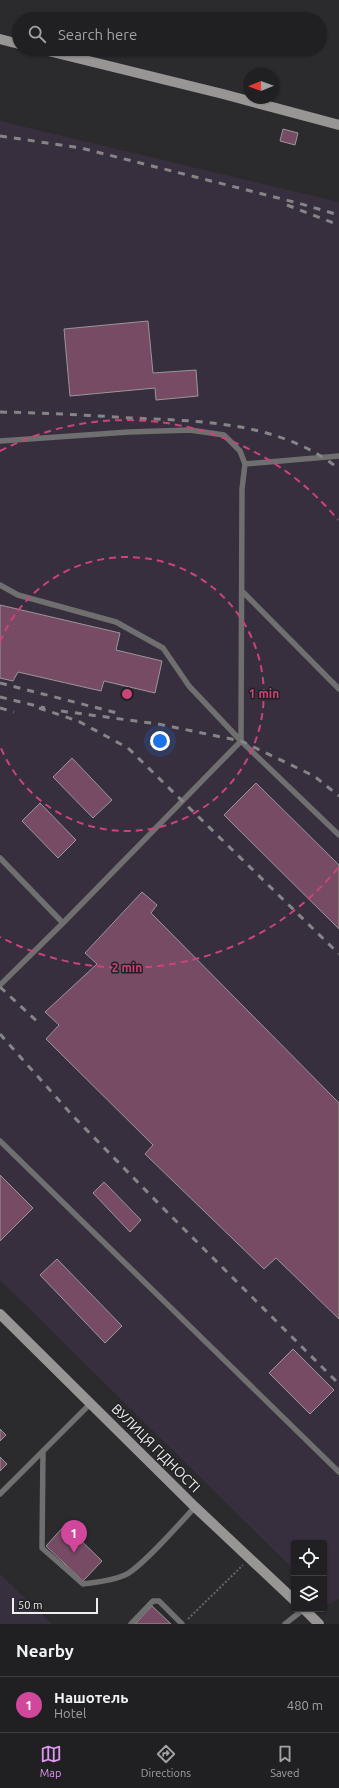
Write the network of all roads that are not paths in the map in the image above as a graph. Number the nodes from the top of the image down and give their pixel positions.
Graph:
1 (0, 39) edge
2 (12, 42) edge
3 (68, 56) edge
4 (339, 125) edge
5 (0, 441) edge
6 (339, 456) edge
7 (245, 464) junction
8 (0, 585) edge
9 (242, 591) junction
10 (339, 689) edge
11 (241, 741) junction
12 (339, 835) edge
13 (0, 858) edge
14 (63, 923) junction
15 (0, 985) edge
16 (0, 1141) edge
17 (0, 1314) edge
18 (91, 1403) junction
19 (43, 1451) junction
20 (339, 1472) edge
21 (0, 1494) edge
22 (195, 1507) junction
23 (291, 1597) edge
24 (300, 1612) edge
25 (307, 1612) edge
26 (131, 1624) edge
27 (182, 1624) edge
28 (285, 1624) edge
29 (319, 1624) edge

1 - 2 main road
3 - 4 main road
5 - 7 lane
6 - 7 lane
7 - 9 lane
8 - 11 lane
9 - 10 lane
9 - 11 lane
11 - 12 lane
11 - 14 lane
13 - 14 lane
14 - 15 lane
16 - 20 lane
17 - 18 main road, ВУЛИЦЯ ГІДНОСТІ
18 - 19 lane
18 - 22 main road, ВУЛИЦЯ ГІДНОСТІ
19 - 21 lane
19 - 22 lane
22 - 23 main road, ВУЛИЦЯ ГІДНОСТІ
24 - 28 lane
25 - 29 main road
26 - 27 lane

